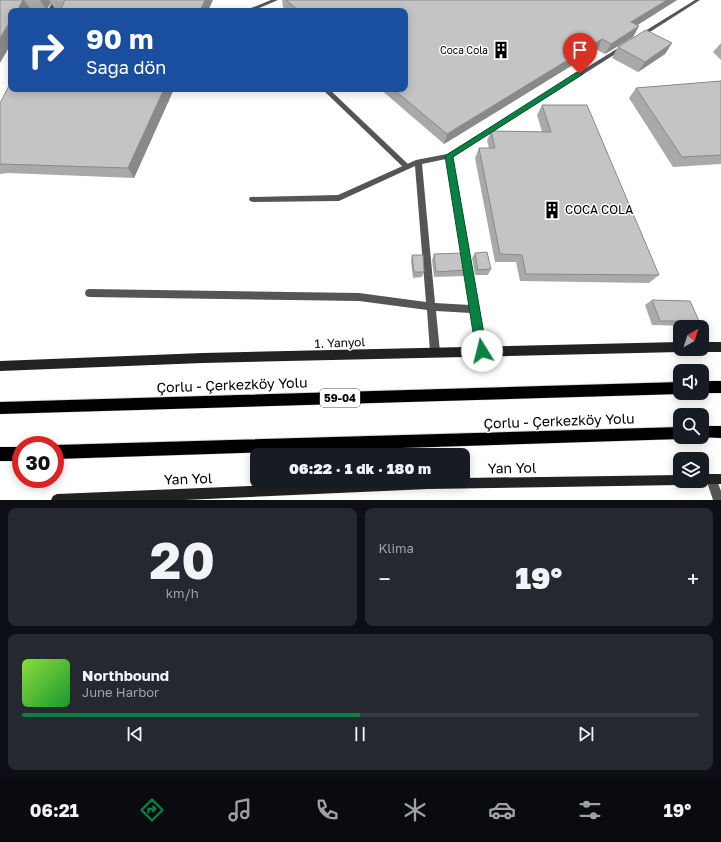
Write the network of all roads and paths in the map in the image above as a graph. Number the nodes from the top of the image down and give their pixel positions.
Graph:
1 (276, 0) edge
2 (698, 0) edge
3 (255, 8) edge
4 (328, 92) edge
5 (449, 156) junction
6 (418, 162) junction
7 (407, 167) junction
8 (253, 199) dead end
9 (89, 294) dead end
10 (431, 307) junction
11 (475, 309) junction
12 (673, 347) edge
13 (709, 347) edge
14 (721, 347) edge
15 (482, 351) junction
16 (435, 352) junction
17 (0, 366) edge
18 (709, 387) edge
19 (721, 387) edge
20 (673, 388) edge
21 (0, 408) edge
22 (709, 432) edge
23 (721, 432) edge
24 (673, 433) edge
25 (64, 452) edge
26 (0, 454) edge
27 (12, 454) edge
28 (711, 479) edge
29 (673, 480) edge
30 (57, 500) edge
31 (719, 500) edge

1 - 3 street
2 - 5 street
4 - 7 street
5 - 6 street
5 - 11 street
6 - 7 street
6 - 10 street
7 - 8 street
9 - 10 street
10 - 11 street
10 - 16 street
11 - 15 street
12 - 15 main road, 1. Yanyol
13 - 14 main road
15 - 16 main road, 1. Yanyol
16 - 17 main road, 1. Yanyol
18 - 19 main road
20 - 21 main road, Çorlu - Çerkezköy Yolu / 59-04
22 - 23 main road
24 - 25 main road, Çorlu - Çerkezköy Yolu
26 - 27 main road
28 - 31 street
29 - 30 main road, Yan Yol

